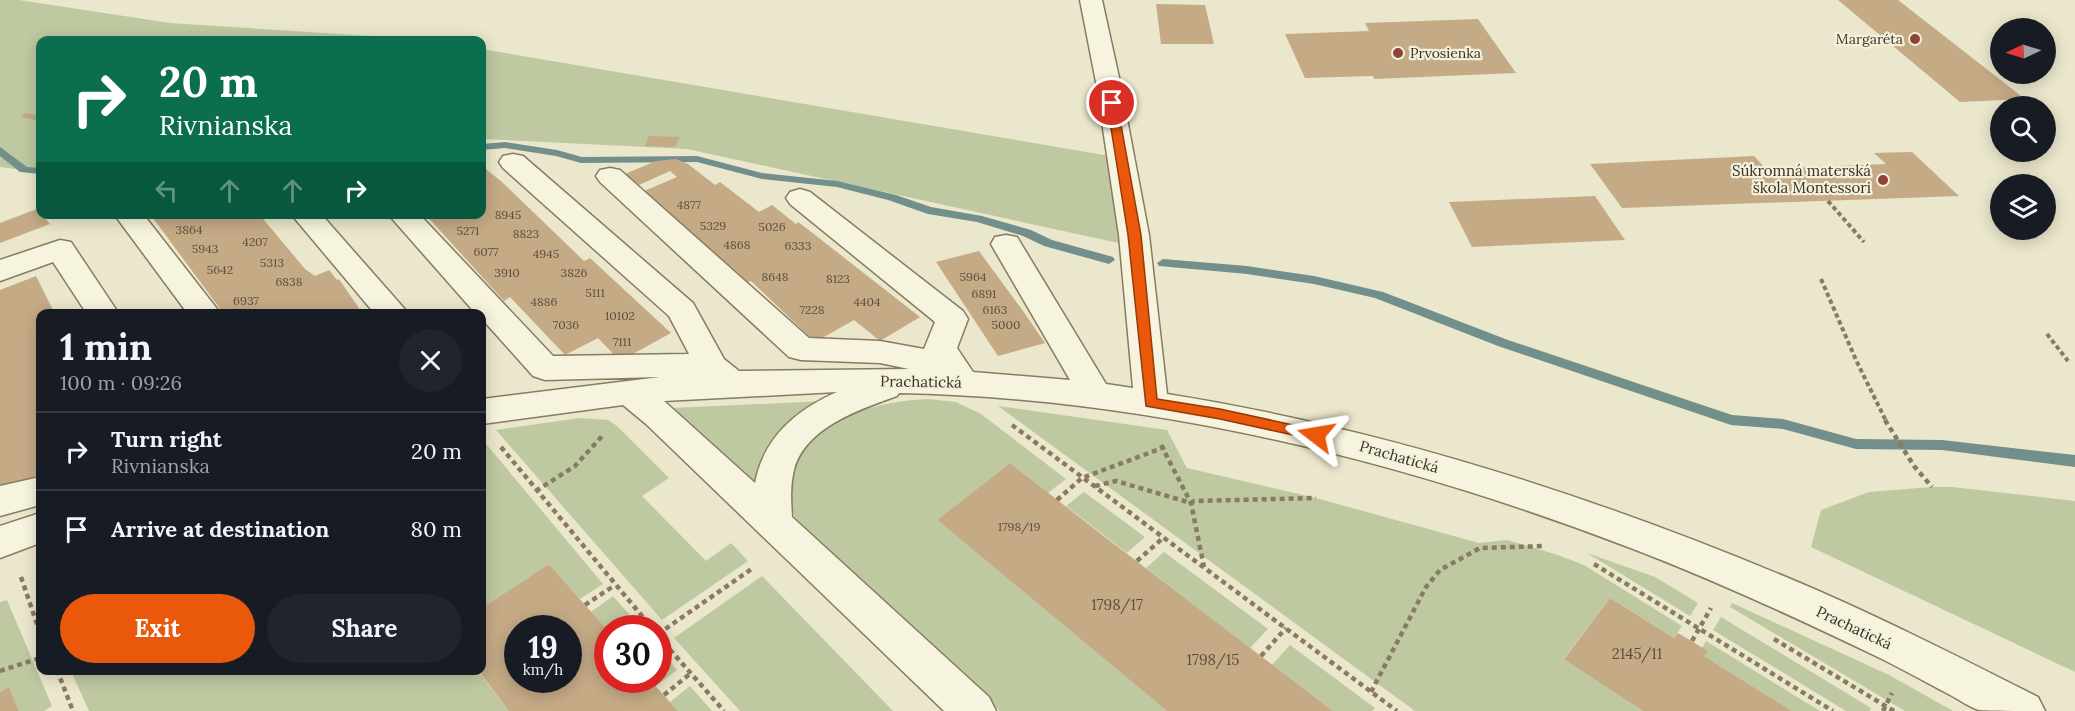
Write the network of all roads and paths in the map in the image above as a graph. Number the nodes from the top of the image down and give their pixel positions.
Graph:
1 (1091, 0) edge
2 (513, 162) dead end
3 (610, 176) dead end
4 (800, 198) dead end
5 (1828, 201) dead end
6 (132, 219) edge
7 (309, 219) edge
8 (407, 219) edge
9 (1864, 242) dead end
10 (1006, 244) dead end
11 (0, 270) edge
12 (1821, 279) dead end
13 (99, 309) edge
14 (201, 309) edge
15 (389, 309) edge
16 (2047, 334) dead end
17 (2068, 361) dead end
18 (956, 374) junction
19 (723, 375) junction
20 (903, 381) junction
21 (629, 392) junction
22 (1096, 396) junction
23 (1151, 403) junction
24 (488, 426) edge
25 (602, 436) dead end
26 (1159, 441) dead end
27 (1169, 447) dead end
28 (1163, 448) junction
29 (1082, 478) junction
30 (1094, 486) junction
31 (1932, 487) dead end
32 (536, 491) junction
33 (36, 492) edge
34 (1316, 498) dead end
35 (1057, 500) dead end
36 (0, 501) edge
37 (1191, 503) junction
38 (773, 522) junction
39 (16, 536) edge
40 (1163, 538) junction
41 (1531, 539) dead end
42 (1137, 561) dead end
43 (1589, 561) dead end
44 (1204, 567) junction
45 (753, 568) dead end
46 (615, 585) junction
47 (1714, 603) dead end
48 (585, 605) dead end
49 (641, 615) edge
50 (36, 617) edge
51 (672, 625) edge
52 (1286, 628) junction
53 (1698, 628) junction
54 (1692, 641) dead end
55 (672, 651) edge
56 (1261, 656) dead end
57 (36, 659) edge
58 (0, 671) edge
59 (691, 673) junction
60 (59, 675) edge
61 (1371, 692) junction
62 (664, 695) dead end
63 (71, 710) edge
64 (724, 711) edge
65 (974, 711) edge
66 (1395, 711) edge
67 (1833, 711) edge
68 (2023, 711) edge

1 - 23 street
2 - 19 street
3 - 18 street
4 - 18 street
5 - 9 path
6 - 14 street
7 - 15 street
8 - 19 street
10 - 22 street
11 - 13 street
12 - 31 path
16 - 17 path
18 - 20 street, Prachatická
18 - 22 street, Prachatická
18 - 29 path
19 - 20 street, Prachatická
19 - 21 street, Prachatická
20 - 38 street
21 - 24 street, Prachatická
21 - 38 street
22 - 23 street, Prachatická
23 - 68 street, Prachatická
24 - 32 path
25 - 32 path
26 - 28 path
27 - 28 path
28 - 29 path
28 - 37 path
29 - 30 path
29 - 35 path
30 - 37 path
30 - 40 path
32 - 46 path
33 - 36 street
34 - 37 path
37 - 44 path
38 - 65 street
39 - 50 path
40 - 42 path
40 - 44 path
41 - 61 path
43 - 53 path
44 - 52 path
45 - 51 path
46 - 48 path
46 - 49 path
47 - 53 path
52 - 56 path
52 - 61 path
53 - 54 path
53 - 67 path
55 - 59 path
57 - 58 path
59 - 62 path
59 - 64 path
60 - 63 path
61 - 66 path

